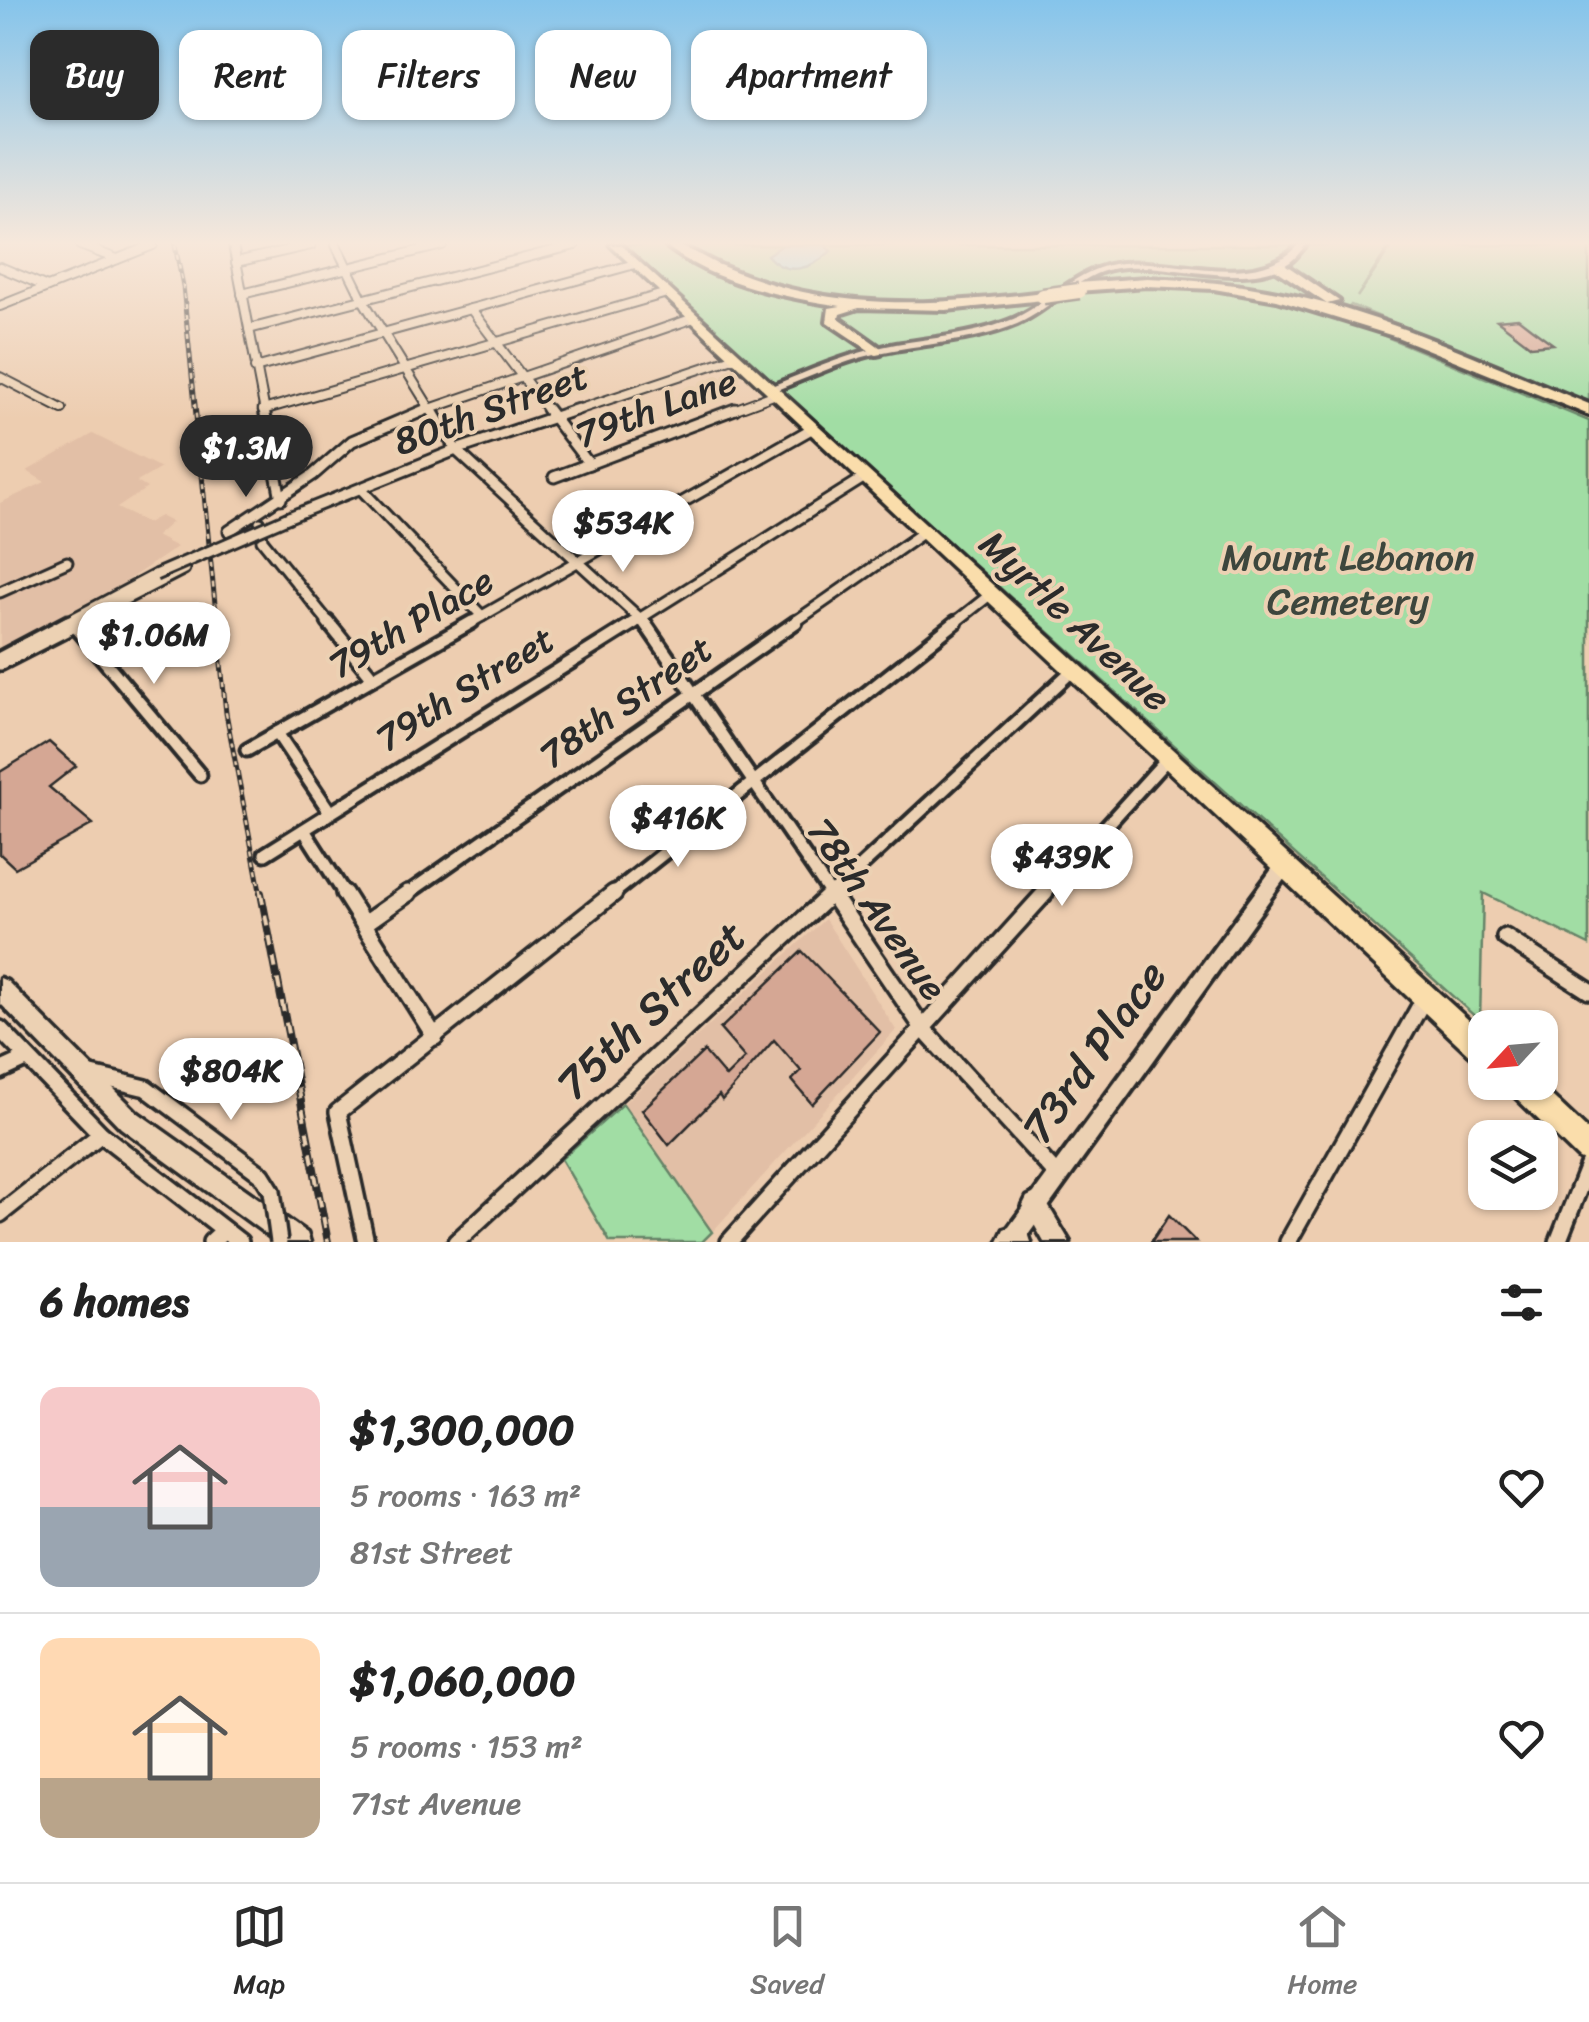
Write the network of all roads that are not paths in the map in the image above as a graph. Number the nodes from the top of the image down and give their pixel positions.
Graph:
1 (244, 303) edge
2 (351, 303) edge
3 (365, 303) edge
4 (493, 303) edge
5 (632, 303) edge
6 (678, 303) edge
7 (800, 303) edge
8 (850, 303) edge
9 (914, 303) edge
10 (942, 303) edge
11 (957, 303) edge
12 (1049, 303) edge
13 (1302, 303) edge
14 (1314, 303) edge
15 (1337, 303) edge
16 (908, 308) junction
17 (471, 309) junction
18 (694, 318) junction
19 (248, 329) junction
20 (1397, 331) junction
21 (384, 332) junction
22 (496, 342) junction
23 (868, 349) junction
24 (736, 356) junction
25 (852, 360) joint
26 (255, 368) junction
27 (408, 368) junction
28 (0, 377) edge
29 (523, 377) junction
30 (774, 392) junction
31 (62, 408) dead end
32 (430, 408) junction
33 (263, 410) junction
34 (1589, 413) edge
35 (553, 417) junction
36 (813, 428) junction
37 (456, 450) junction
38 (589, 464) junction
39 (554, 477) dead end
40 (865, 477) junction
41 (361, 489) junction
42 (280, 499) junction
43 (259, 514) junction
44 (229, 531) dead end
45 (924, 532) junction
46 (67, 562) dead end
47 (580, 562) junction
48 (184, 569) dead end
49 (0, 592) edge
50 (992, 594) junction
51 (482, 616) junction
52 (640, 617) junction
53 (76, 627) junction
54 (0, 661) edge
55 (1073, 670) junction
56 (373, 678) junction
57 (693, 696) junction
58 (277, 733) junction
59 (247, 750) dead end
60 (1168, 758) junction
61 (200, 775) dead end
62 (752, 784) junction
63 (330, 812) junction
64 (304, 830) junction
65 (265, 854) dead end
66 (1284, 866) junction
67 (830, 894) junction
68 (364, 924) junction
69 (1505, 937) dead end
70 (0, 988) edge
71 (1589, 992) edge
72 (1426, 996) junction
73 (0, 1029) edge
74 (925, 1031) junction
75 (435, 1036) junction
76 (1468, 1036) edge
77 (26, 1059) junction
78 (0, 1070) edge
79 (79, 1072) junction
80 (1537, 1100) edge
81 (100, 1134) junction
82 (1589, 1149) edge
83 (1589, 1163) edge
84 (1056, 1174) junction
85 (1035, 1205) junction
86 (0, 1214) edge
87 (218, 1236) edge
88 (1014, 1241) edge
89 (240, 1242) edge
90 (279, 1242) edge
91 (298, 1242) edge
92 (366, 1242) edge
93 (456, 1242) edge
94 (729, 1242) edge
95 (1058, 1242) edge
96 (1288, 1242) edge
97 (1558, 1242) edge

1 - 19 street
2 - 19 street
3 - 21 street, 78th Avenue
4 - 17 street
5 - 22 street
6 - 18 main road, Myrtle Avenue
7 - 23 highway
8 - 16 highway
9 - 10 highway
11 - 16 highway
12 - 23 street
13 - 34 highway
14 - 20 highway
15 - 20 highway
16 - 23 highway
17 - 21 street
17 - 22 street
18 - 24 main road, Myrtle Avenue
18 - 29 street
19 - 26 street
20 - 34 highway
21 - 26 street
21 - 27 street, 78th Avenue
22 - 27 street
22 - 29 street
23 - 25 highway
24 - 30 main road, Myrtle Avenue
24 - 35 street, 80th Street
25 - 30 street
26 - 33 street
27 - 32 street, 78th Avenue
27 - 33 street
28 - 31 street
29 - 32 street
29 - 35 street
30 - 36 main road, Myrtle Avenue
30 - 38 street, 79th Lane
32 - 37 street, 78th Avenue
32 - 42 street
33 - 42 street
35 - 37 street, 80th Street
35 - 38 street
36 - 40 main road, Myrtle Avenue
36 - 47 street, 79th Place
37 - 41 street, 80th Street
37 - 47 street, 78th Avenue
38 - 39 street, 79th Lane
40 - 45 main road, Myrtle Avenue
40 - 52 street, 79th Street
41 - 51 street
41 - 54 street, 80th Street, bridge
42 - 43 street
43 - 44 street
43 - 56 street
45 - 50 main road, Myrtle Avenue
45 - 57 street, 78th Street
46 - 49 street
47 - 51 street, 79th Place
47 - 52 street, 78th Avenue
48 - 53 street, 80th Street
50 - 55 main road, Myrtle Avenue
50 - 62 street
51 - 56 street, 79th Place
52 - 57 street, 78th Avenue
52 - 63 street, 79th Street
53 - 54 street, 80th Street
53 - 61 street
55 - 60 main road, Myrtle Avenue
55 - 67 street, 75th Street
56 - 58 street, 79th Place
57 - 62 street, 78th Avenue
57 - 68 street, 78th Street
58 - 59 street, 79th Place
58 - 63 street
60 - 66 main road, Myrtle Avenue
60 - 74 street
62 - 67 street, 78th Avenue
62 - 75 street
63 - 64 street, 79th Street
64 - 65 street, 79th Street
64 - 68 street
66 - 72 main road, Myrtle Avenue
66 - 84 street, 73rd Place
67 - 74 street, 78th Avenue
67 - 93 street, 75th Street
68 - 75 street
69 - 71 street
70 - 79 main road
72 - 76 main road, Myrtle Avenue
72 - 96 street
73 - 77 street
74 - 84 street, 78th Avenue
74 - 94 street
75 - 92 street
77 - 78 street
77 - 81 street
79 - 90 street, bridge
79 - 91 main road
80 - 82 main road
81 - 86 street
81 - 87 street
83 - 97 street
84 - 85 street, 73rd Place
85 - 88 street, 73rd Place
85 - 95 main road
87 - 89 street

